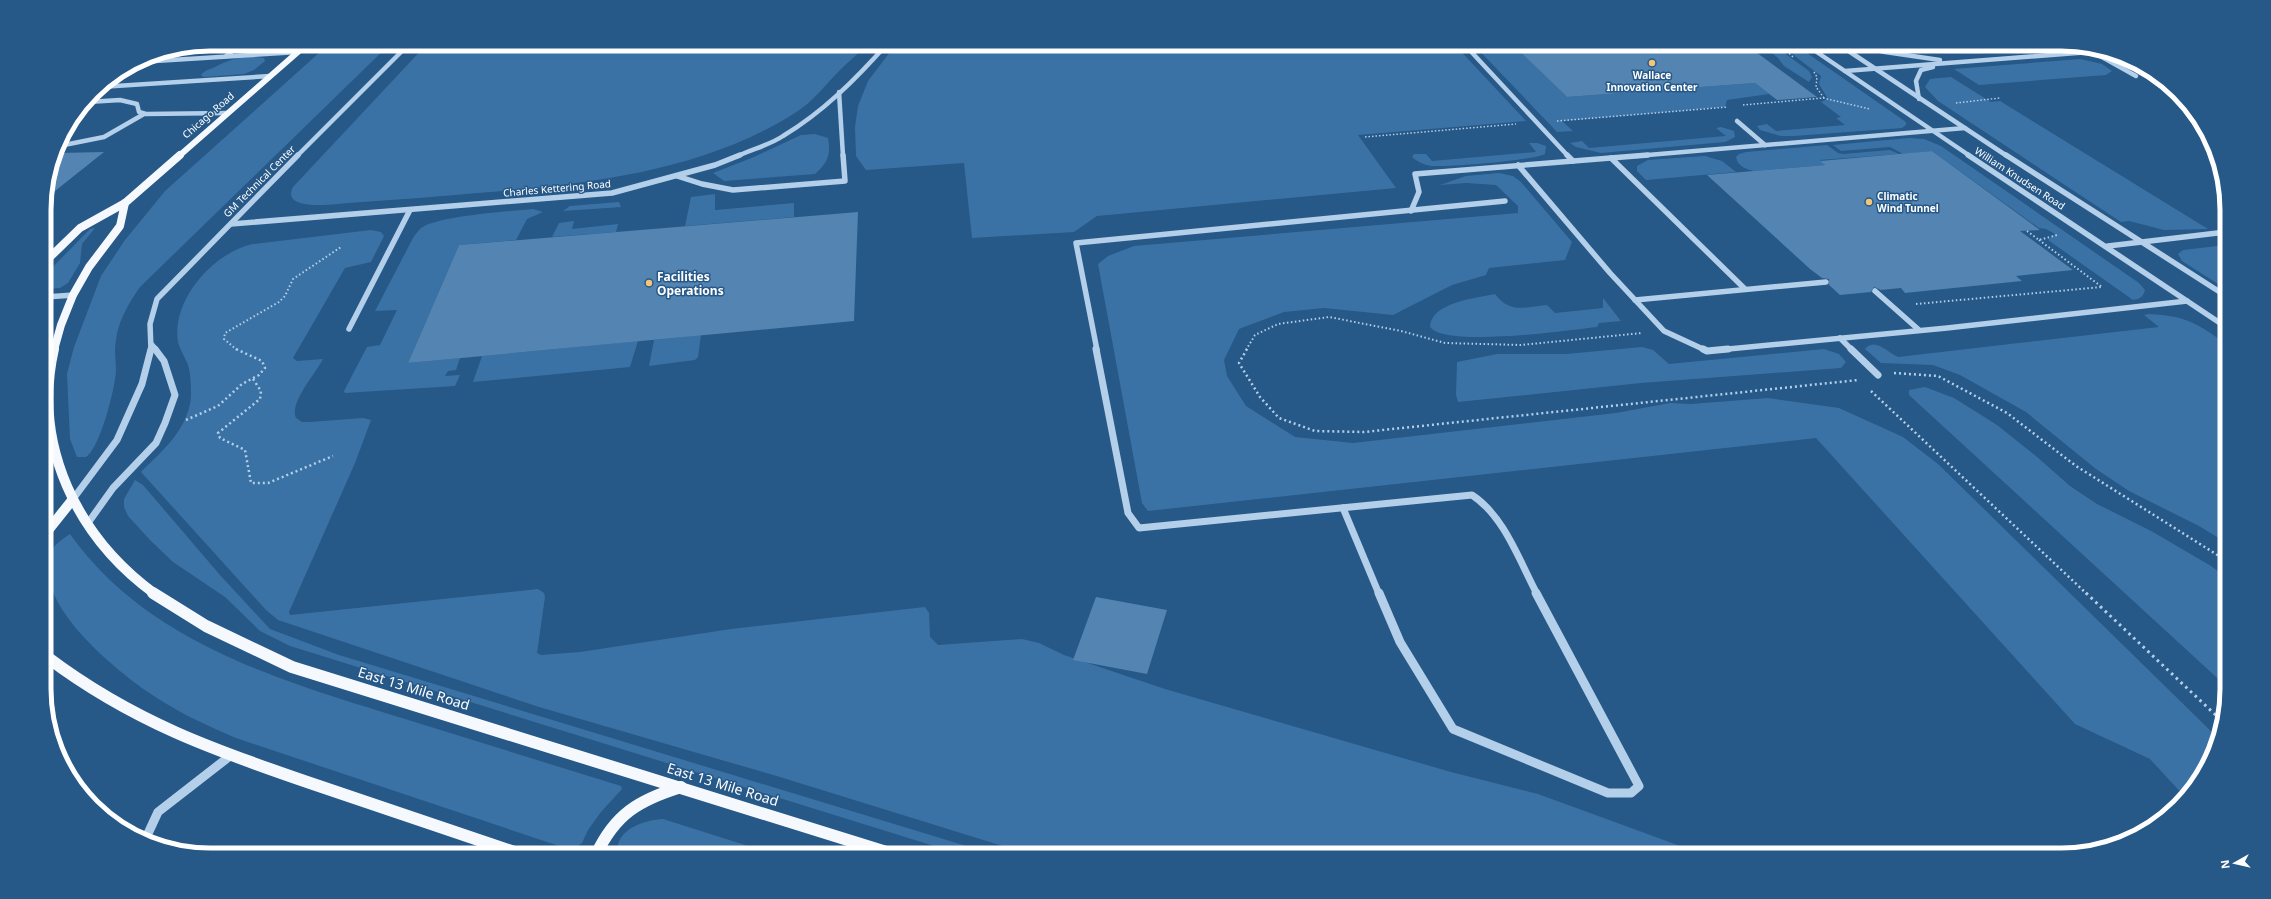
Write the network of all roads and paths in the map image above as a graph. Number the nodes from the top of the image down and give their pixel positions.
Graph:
1 (233, 51) edge
2 (402, 51) edge
3 (881, 51) edge
4 (1471, 51) edge
5 (1787, 51) edge
6 (1815, 51) edge
7 (1848, 51) edge
8 (1882, 51) edge
9 (298, 52) joint
10 (2084, 53) edge
11 (2099, 55) edge
12 (226, 56) junction
13 (1797, 60) dead end
14 (154, 61) edge
15 (1960, 61) junction
16 (1874, 68) junction
17 (1812, 71) dead end
18 (1845, 71) junction
19 (270, 76) junction
20 (2136, 76) dead end
21 (111, 85) edge
22 (839, 92) junction
23 (1823, 98) junction
24 (2000, 98) dead end
25 (1919, 99) junction
26 (94, 102) edge
27 (1949, 104) dead end
28 (1733, 106) dead end
29 (1741, 106) dead end
30 (1874, 110) dead end
31 (228, 113) junction
32 (144, 114) junction
33 (1737, 122) dead end
34 (1538, 123) junction
35 (1965, 128) junction
36 (1932, 132) junction
37 (1365, 137) dead end
38 (65, 145) edge
39 (1766, 145) junction
40 (1611, 158) junction
41 (1573, 161) junction
42 (1518, 165) junction
43 (677, 176) junction
44 (1505, 201) dead end
45 (125, 203) junction
46 (410, 210) junction
47 (1411, 211) junction
48 (231, 224) junction
49 (2027, 230) dead end
50 (2220, 233) edge
51 (2060, 234) dead end
52 (2039, 240) junction
53 (2144, 242) junction
54 (2108, 246) junction
55 (342, 248) dead end
56 (51, 256) edge
57 (1826, 282) dead end
58 (1745, 289) junction
59 (1875, 291) dead end
60 (2220, 292) edge
61 (74, 294) junction
62 (51, 296) edge
63 (1635, 300) junction
64 (2187, 301) junction
65 (1909, 305) dead end
66 (2220, 323) edge
67 (349, 330) dead end
68 (1919, 330) junction
69 (1664, 331) junction
70 (1840, 338) junction
71 (152, 345) junction
72 (51, 361) edge
73 (1878, 375) junction
74 (253, 379) junction
75 (1859, 380) junction
76 (1864, 385) dead end
77 (1870, 391) dead end
78 (165, 423) junction
79 (51, 443) edge
80 (333, 456) dead end
81 (73, 499) junction
82 (1343, 508) junction
83 (88, 523) junction
84 (51, 527) edge
85 (2220, 557) edge
86 (51, 660) edge
87 (2217, 718) edge
88 (230, 756) junction
89 (681, 788) junction
90 (147, 835) edge
91 (502, 848) edge
92 (599, 848) edge
93 (874, 848) edge

1 - 12 street
2 - 48 street, GM Technical Center
3 - 22 street, Charles Kettering Road
4 - 34 street
5 - 13 path
6 - 18 street, William Knudsen Road
7 - 16 street, William Knudsen Road
8 - 15 street
9 - 12 street
9 - 19 main road, Chicago Road
10 - 15 street
11 - 20 street
12 - 14 street
15 - 16 street
15 - 25 street
16 - 18 street
16 - 25 street, William Knudsen Road
17 - 23 path
18 - 36 street, William Knudsen Road
19 - 21 street
19 - 31 main road, Chicago Road
22 - 43 street, Charles Kettering Road
22 - 43 street
23 - 29 path
23 - 30 path
24 - 27 path
25 - 35 street, William Knudsen Road
26 - 32 street
28 - 34 path
31 - 32 street
31 - 45 main road, Chicago Road
32 - 38 street
33 - 39 street
34 - 37 path
34 - 41 street
35 - 36 street
35 - 53 street, William Knudsen Road
36 - 39 street
36 - 54 street, William Knudsen Road
39 - 40 street
40 - 41 street
40 - 58 street
41 - 42 street
42 - 47 street
42 - 63 street
43 - 46 street, Charles Kettering Road
44 - 47 street
45 - 56 main road, Chicago Road
45 - 61 main road
46 - 48 street, Charles Kettering Road
46 - 67 street
47 - 82 street
48 - 71 street, GM Technical Center
49 - 52 path
50 - 53 street
51 - 52 path
52 - 65 path
53 - 54 street
53 - 60 street, William Knudsen Road
54 - 64 street, William Knudsen Road
55 - 74 path
57 - 58 street
58 - 63 street
59 - 68 street
61 - 62 street
61 - 72 main road
63 - 69 street
64 - 66 street, William Knudsen Road
64 - 68 street
68 - 70 street
69 - 70 street
69 - 75 path
70 - 73 street
71 - 78 street
71 - 81 street, GM Technical Center
73 - 75 path
73 - 85 path
74 - 78 path
74 - 80 path
75 - 76 path
77 - 87 path
78 - 83 street
79 - 81 main road, East 13 Mile Road
81 - 83 main road, East 13 Mile Road
81 - 84 main road
82 - 82 street
83 - 89 main road, East 13 Mile Road
86 - 88 main road
88 - 90 street
88 - 91 main road
89 - 92 main road
89 - 93 main road, East 13 Mile Road

